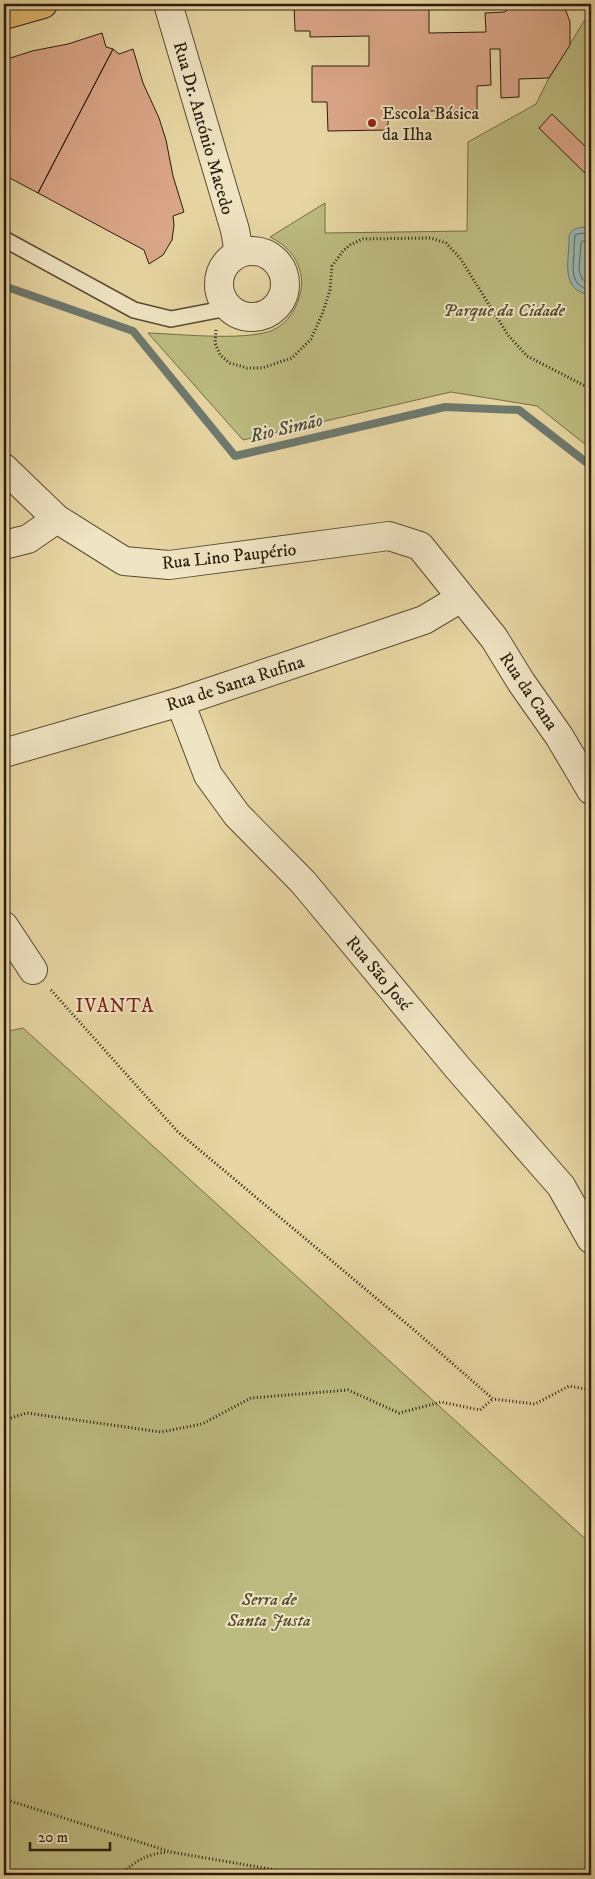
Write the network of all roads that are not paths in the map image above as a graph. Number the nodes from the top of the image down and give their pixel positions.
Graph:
1 (44, 4) edge
2 (168, 4) edge
3 (4, 15) edge
4 (4, 238) edge
5 (239, 253) junction
6 (222, 309) junction
7 (4, 468) edge
8 (57, 518) junction
9 (4, 545) edge
10 (461, 598) junction
11 (180, 702) junction
12 (4, 753) edge
13 (591, 790) edge
14 (4, 926) edge
15 (33, 970) road end
16 (591, 1239) edge

1 - 3 main road
2 - 5 street, Rua Dr. António Macedo
4 - 6 lane
5 - 6 street
5 - 6 street
7 - 8 street, Rua Lino Paupério
8 - 9 street
8 - 10 street, Rua Lino Paupério
10 - 11 street, Rua de Santa Rufina
10 - 13 street, Rua da Cana
11 - 12 street, Rua de Santa Rufina
11 - 16 street, Rua São José
14 - 15 street

